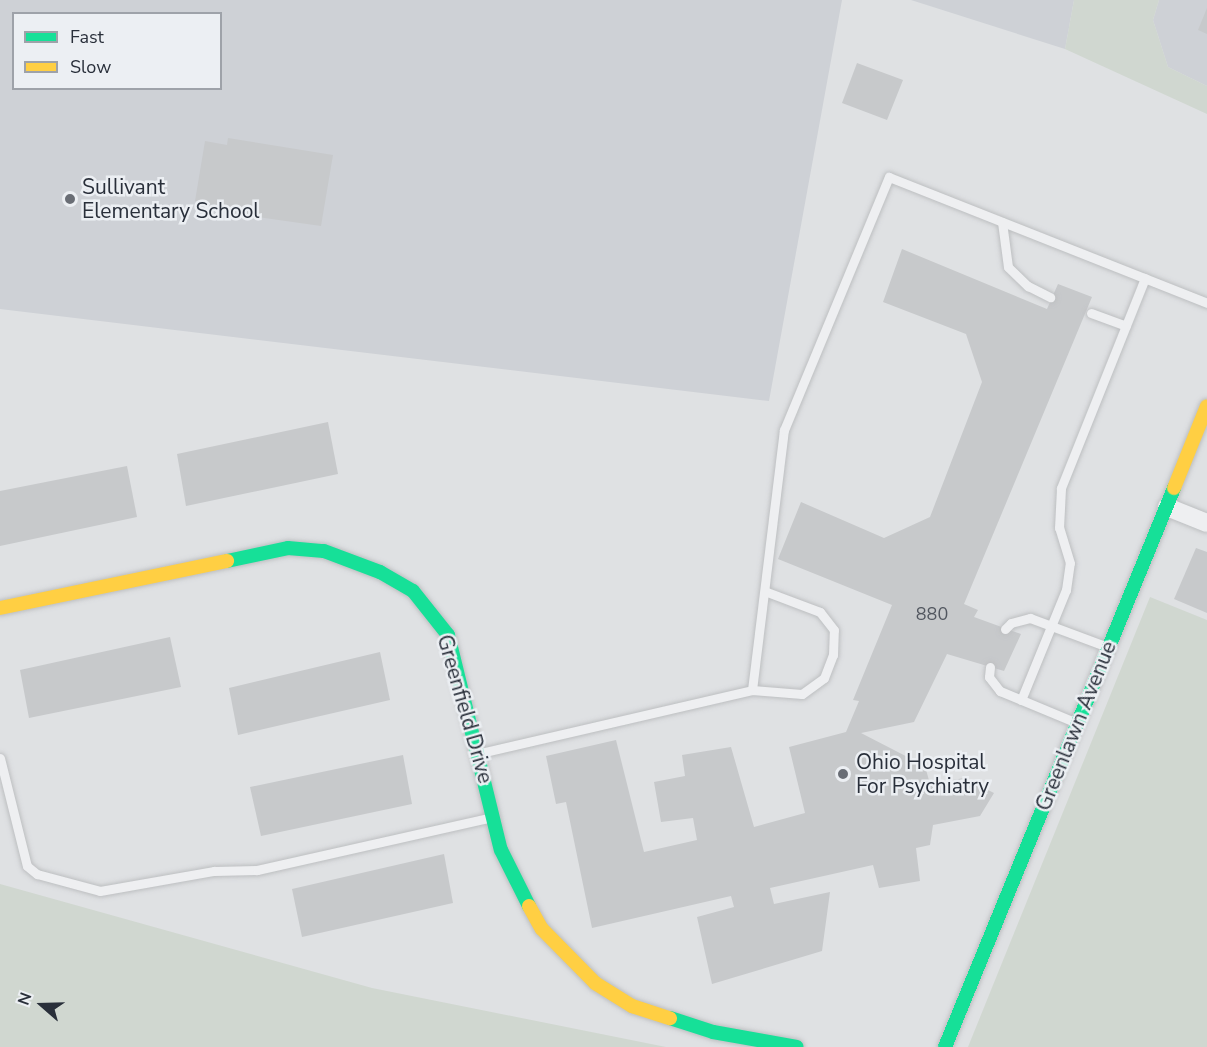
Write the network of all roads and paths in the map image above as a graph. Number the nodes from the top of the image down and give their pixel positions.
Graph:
1 (1002, 222) junction
2 (1145, 278) junction
3 (1050, 297) dead end
4 (1207, 303) edge
5 (1091, 313) dead end
6 (1126, 326) junction
7 (1207, 406) edge
8 (1167, 507) junction
9 (1207, 523) edge
10 (766, 592) junction
11 (0, 608) edge
12 (1052, 625) junction
13 (1005, 629) dead end
14 (1108, 647) junction
15 (990, 667) dead end
16 (752, 690) junction
17 (1021, 700) junction
18 (1077, 723) junction
19 (480, 753) junction
20 (0, 758) edge
21 (494, 816) junction
22 (797, 1047) edge
23 (945, 1047) edge

1 - 2 lane
1 - 3 lane
1 - 10 lane
2 - 4 lane
2 - 6 lane
5 - 6 lane
6 - 12 lane
7 - 8 street, Greenlawn Avenue
8 - 9 street
8 - 14 street, Greenlawn Avenue
10 - 16 lane
10 - 16 lane
11 - 19 street, Greenfield Drive
12 - 13 lane
12 - 14 lane
12 - 17 lane
14 - 18 street, Greenlawn Avenue
15 - 17 lane
16 - 19 lane
17 - 18 lane
18 - 23 street, Greenlawn Avenue
19 - 21 street, Greenfield Drive
20 - 21 lane
21 - 22 street, Greenfield Drive

